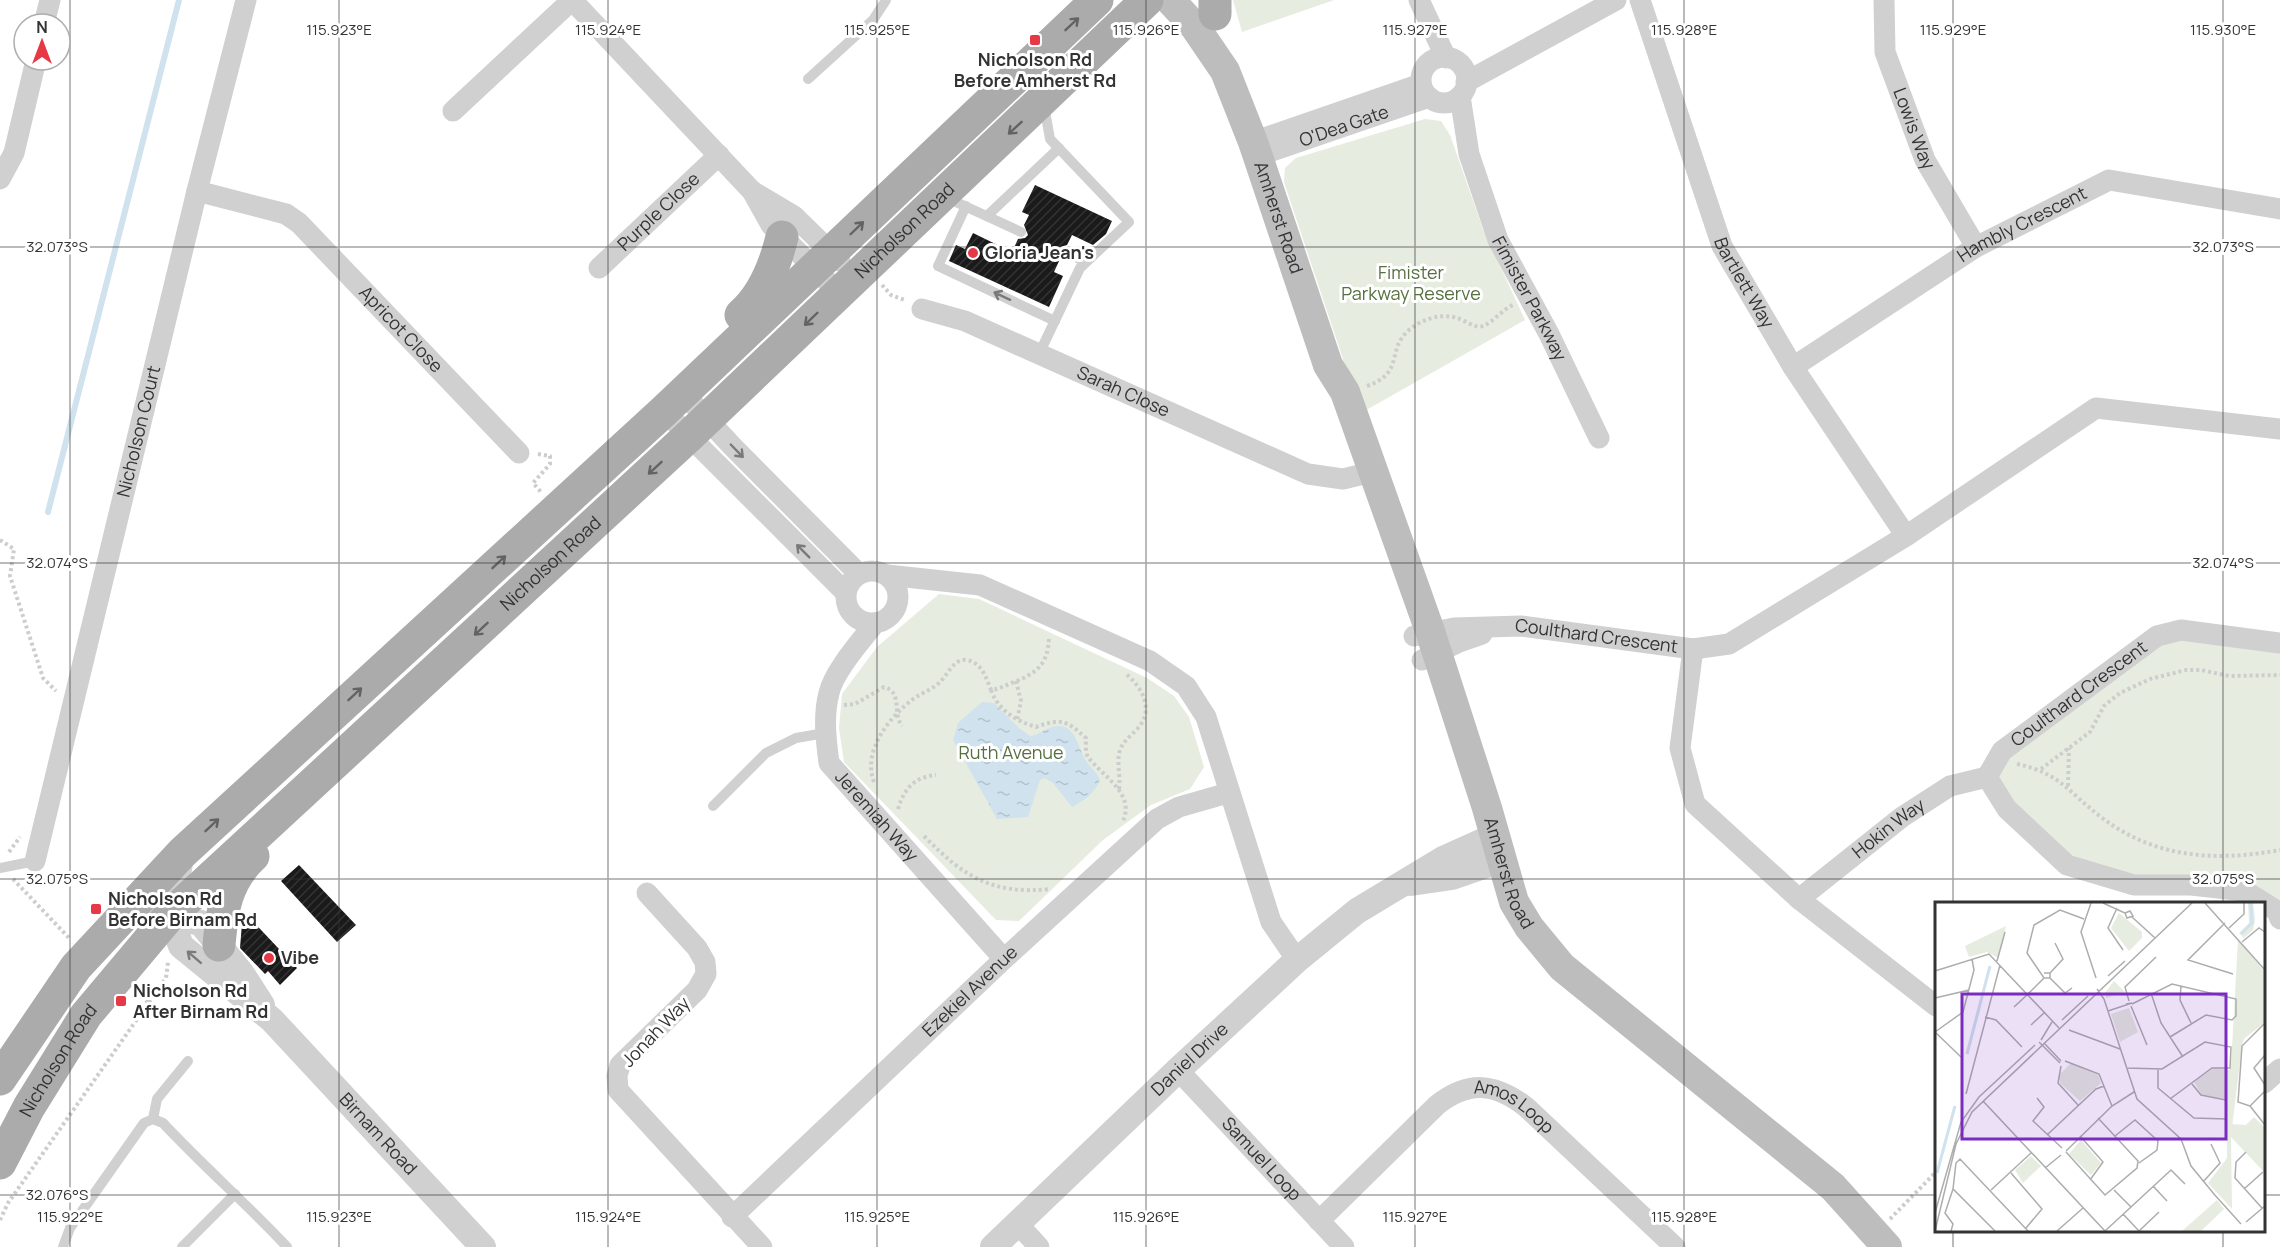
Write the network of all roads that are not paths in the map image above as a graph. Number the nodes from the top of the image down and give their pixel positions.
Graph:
1 (246, 0) edge
2 (572, 0) edge
3 (885, 0) edge
4 (1097, 0) edge
5 (1147, 0) edge
6 (1170, 0) edge
7 (1616, 0) edge
8 (1640, 0) edge
9 (1884, 0) edge
10 (1212, 5) edge
11 (1422, 8) edge
12 (1225, 71) junction
13 (33, 72) edge
14 (808, 79) dead end
15 (1444, 81) junction
16 (1044, 100) junction
17 (453, 111) dead end
18 (1059, 148) junction
19 (1255, 149) junction
20 (719, 155) junction
21 (0, 179) edge
22 (197, 190) junction
23 (752, 190) junction
24 (954, 201) junction
25 (2280, 209) edge
26 (987, 216) junction
27 (1021, 232) dead end
28 (782, 237) junction
29 (1976, 248) junction
30 (1064, 252) dead end
31 (823, 260) junction
32 (1086, 262) junction
33 (599, 268) dead end
34 (858, 284) junction
35 (922, 309) road end
36 (1055, 321) junction
37 (1039, 354) junction
38 (1793, 367) junction
39 (674, 402) junction
40 (698, 427) junction
41 (2280, 429) edge
42 (1599, 438) dead end
43 (519, 453) road end
44 (1364, 474) junction
45 (1906, 536) junction
46 (858, 573) junction
47 (887, 575) junction
48 (938, 579) junction
49 (845, 592) junction
50 (899, 600) junction
51 (855, 616) junction
52 (875, 623) junction
53 (2280, 643) edge
54 (1426, 645) junction
55 (1693, 650) junction
56 (852, 652) junction
57 (452, 657) junction
58 (825, 733) junction
59 (1987, 777) junction
60 (1228, 793) junction
61 (713, 806) dead end
62 (1491, 851) junction
63 (182, 853) junction
64 (35, 861) joint
65 (4, 867) edge
66 (647, 893) dead end
67 (1799, 899) junction
68 (2263, 902) edge
69 (2265, 904) edge
70 (171, 915) junction
71 (2280, 919) edge
72 (219, 945) junction
73 (1004, 959) junction
74 (1297, 960) junction
75 (1935, 1005) edge
76 (272, 1020) junction
77 (188, 1061) dead end
78 (8, 1066) edge
79 (2280, 1069) edge
80 (1178, 1070) junction
81 (2265, 1082) edge
82 (153, 1119) junction
83 (0, 1163) edge
84 (235, 1194) junction
85 (732, 1217) junction
86 (1319, 1221) junction
87 (1018, 1224) junction
88 (1879, 1240) edge
89 (63, 1247) edge
90 (182, 1247) edge
91 (287, 1247) edge
92 (483, 1247) edge
93 (762, 1247) edge
94 (993, 1247) edge
95 (1039, 1247) edge
96 (1344, 1247) edge
97 (1676, 1247) edge

1 - 22 street, Nicholson Court
2 - 17 street
2 - 20 street
3 - 14 lane
31 -> 4 main road, Nicholson Road
5 - 16 main road, Nicholson Road
6 - 12 main road, Amherst Road
7 - 15 street
8 - 38 street, Bartlett Way
9 - 29 street, Lowis Way
10 - 12 main road, Amherst Road
11 - 15 street, Fimister Parkway
12 - 19 main road, Amherst Road
13 - 21 street
15 - 19 street, O'Dea Gate
15 - 42 street, Fimister Parkway
16 - 18 lane
16 -> 24 main road, Nicholson Road
18 - 26 lane
18 - 32 lane
19 - 44 main road, Amherst Road
20 - 23 street
20 - 33 street, Purple Close
22 - 43 street, Apricot Close
22 - 64 street, Nicholson Court
23 - 28 street
23 - 31 street
24 - 26 lane
24 - 34 main road, Nicholson Road
36 -> 24 lane
25 - 29 street, Hambly Crescent
26 - 27 lane
28 - 31 street
28 - 39 main road
29 - 38 street, Hambly Crescent
30 - 32 lane
31 - 34 street
31 - 39 main road, Nicholson Road
32 - 36 lane
34 -> 40 main road, Nicholson Road
35 - 37 street, Sarah Close
36 - 37 lane
37 - 44 street, Sarah Close
38 - 45 street, Bartlett Way
39 - 40 street
63 -> 39 main road, Nicholson Road
40 -> 46 street
49 -> 40 street
40 -> 57 main road, Nicholson Road
41 - 45 street, Coulthard Crescent
44 - 54 main road, Amherst Road
45 - 55 street, Coulthard Crescent
46 - 47 street
46 - 49 street
47 - 48 street
47 - 50 street
48 - 50 street
48 - 60 street
49 - 51 street
50 - 52 street
51 - 52 street
51 - 56 street, Jeremiah Way
52 - 56 street, Jeremiah Way
53 - 59 street, Coulthard Crescent
54 - 55 street, Coulthard Crescent
54 - 62 main road, Amherst Road
55 - 67 street, Coulthard Crescent
56 - 58 street, Jeremiah Way
57 - 70 main road, Nicholson Road
57 - 72 main road
58 - 61 lane
58 - 73 street, Jeremiah Way
59 - 67 street, Hokin Way
59 - 68 street
60 - 73 street, Ezekiel Avenue
60 - 74 street
62 - 74 street, Daniel Drive
62 - 88 main road, Amherst Road
63 - 70 street, Birnam Road
63 - 78 main road, Nicholson Road
64 - 65 lane
66 - 85 street, Jonah Way
67 - 75 street, Coulthard Crescent
69 - 71 street
70 - 72 street, Birnam Road
76 -> 70 street, Birnam Road
70 - 78 street, Birnam Road
70 - 83 main road, Nicholson Road
72 - 76 street, Birnam Road
73 - 85 street, Ezekiel Avenue
74 - 80 street, Daniel Drive
76 - 92 street, Birnam Road
77 - 82 lane
79 - 81 street
80 - 86 street, Samuel Loop
80 - 87 street, Daniel Drive
82 - 84 lane
82 - 89 lane
84 - 90 lane
84 - 91 lane
85 - 93 street, Jonah Way
86 - 96 street, Samuel Loop
86 - 97 street, Amos Loop
87 - 94 street, Daniel Drive
87 - 95 street

